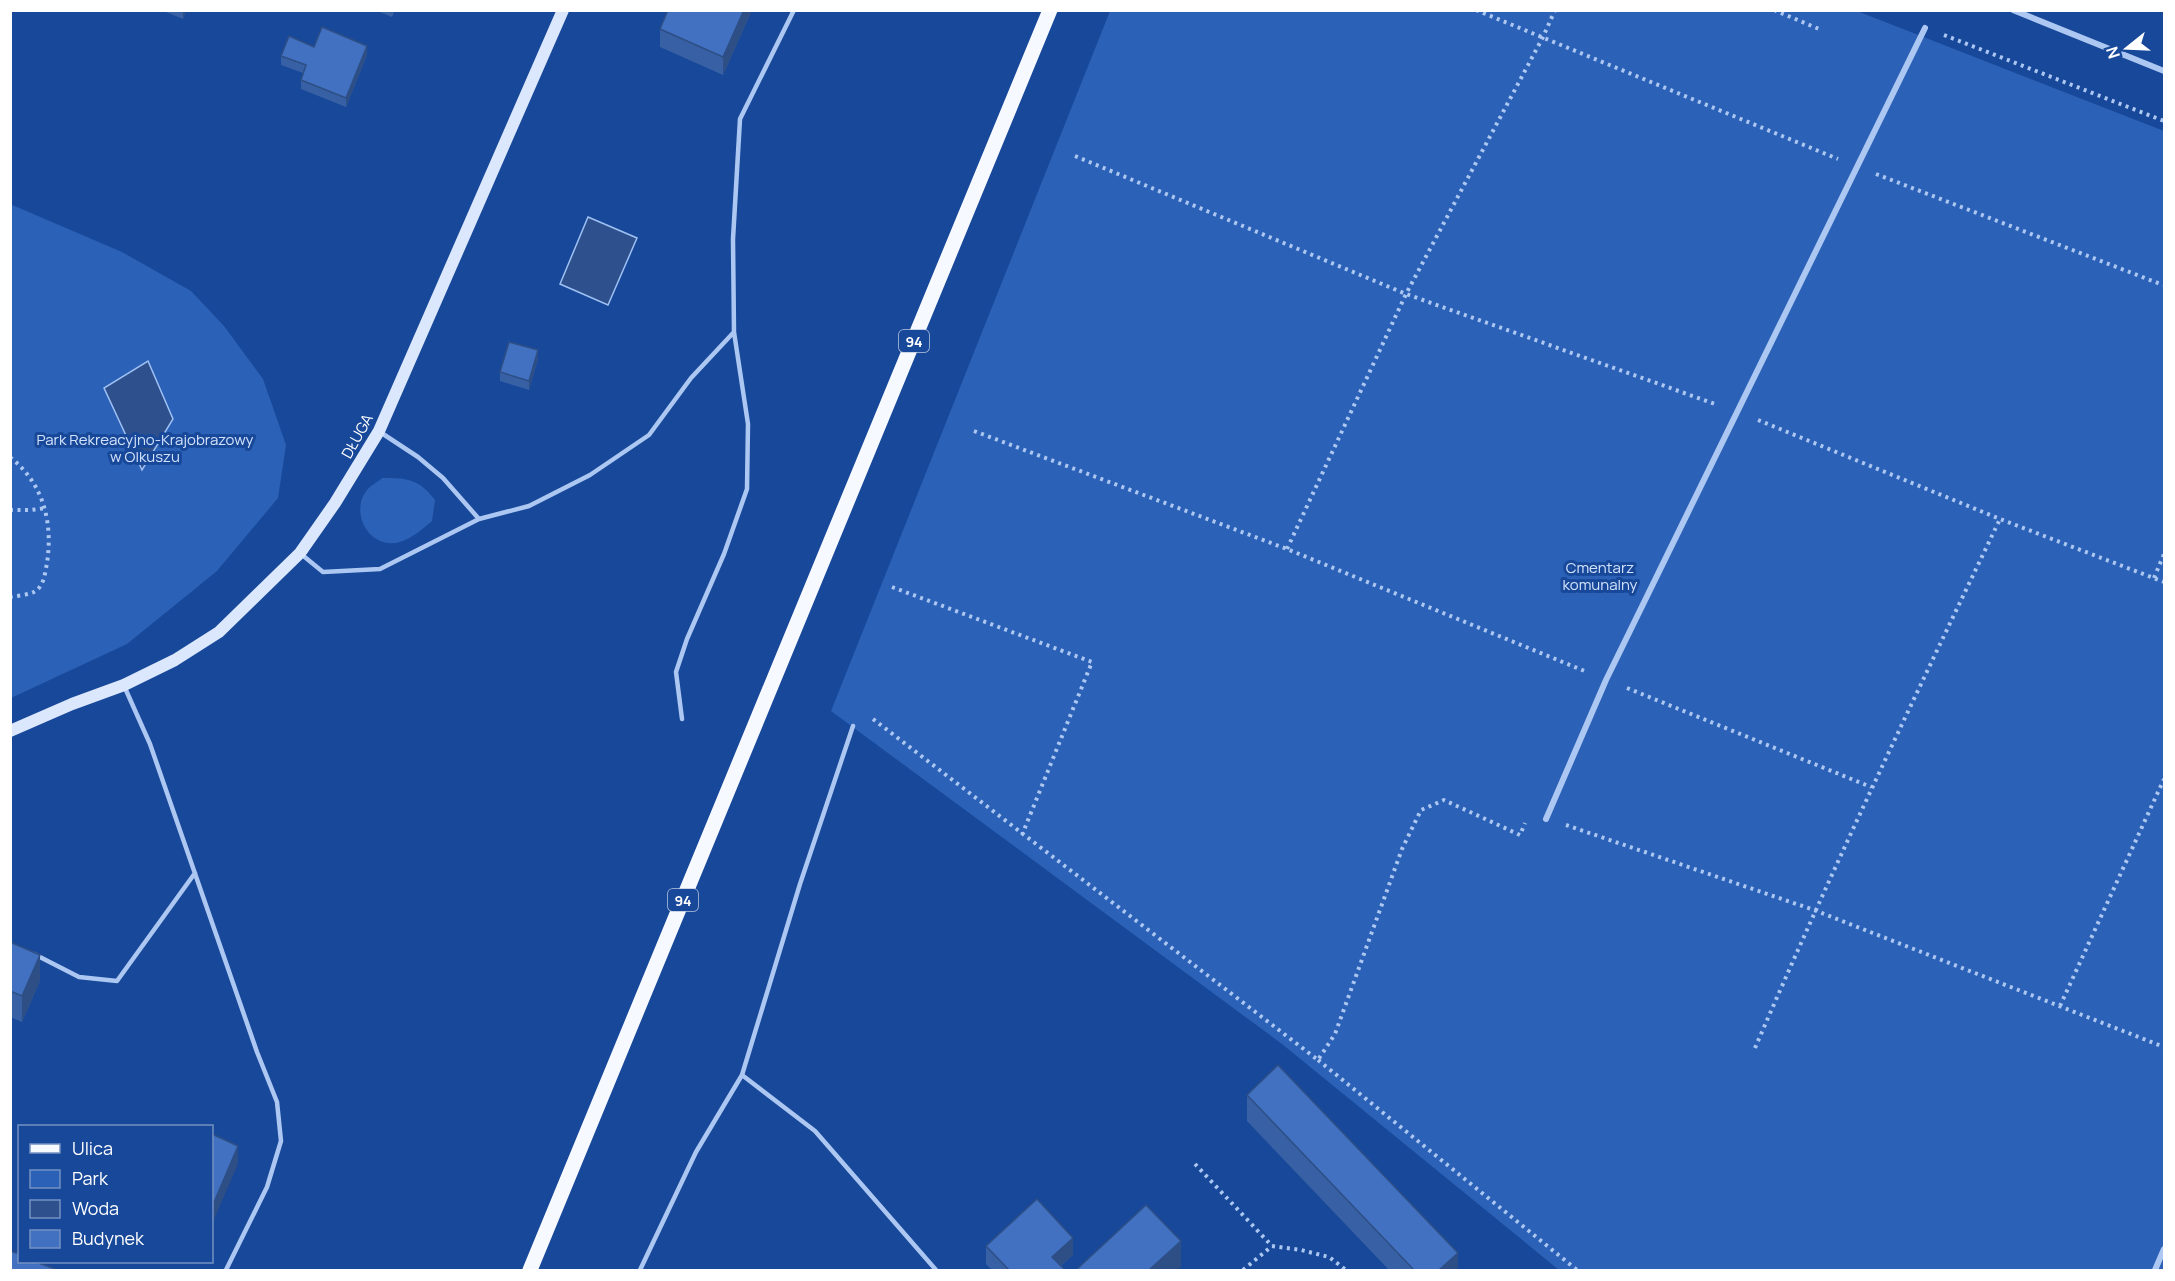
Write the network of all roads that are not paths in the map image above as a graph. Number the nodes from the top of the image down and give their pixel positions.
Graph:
1 (563, 10) edge
2 (794, 10) edge
3 (1050, 10) edge
4 (2013, 10) edge
5 (1925, 28) road end
6 (2164, 71) edge
7 (734, 332) junction
8 (379, 431) junction
9 (479, 519) junction
10 (300, 553) junction
11 (123, 685) junction
12 (682, 719) dead end
13 (853, 726) road end
14 (10, 731) edge
15 (1546, 819) road end
16 (195, 873) junction
17 (30, 952) edge
18 (742, 1075) junction
19 (2164, 1249) edge
20 (226, 1270) edge
21 (531, 1270) edge
22 (640, 1270) edge
23 (936, 1270) edge
24 (2154, 1270) edge

1 - 8 street, DŁUGA
2 - 7 lane
3 - 21 main road, 94
4 - 6 street
5 - 15 street
7 - 9 lane
7 - 12 lane
8 - 9 lane
8 - 10 street, DŁUGA
9 - 10 lane
10 - 11 street, DŁUGA
11 - 14 street, DŁUGA
11 - 16 lane
13 - 18 lane
16 - 17 lane
16 - 20 lane
18 - 22 lane
18 - 23 lane
19 - 24 street

